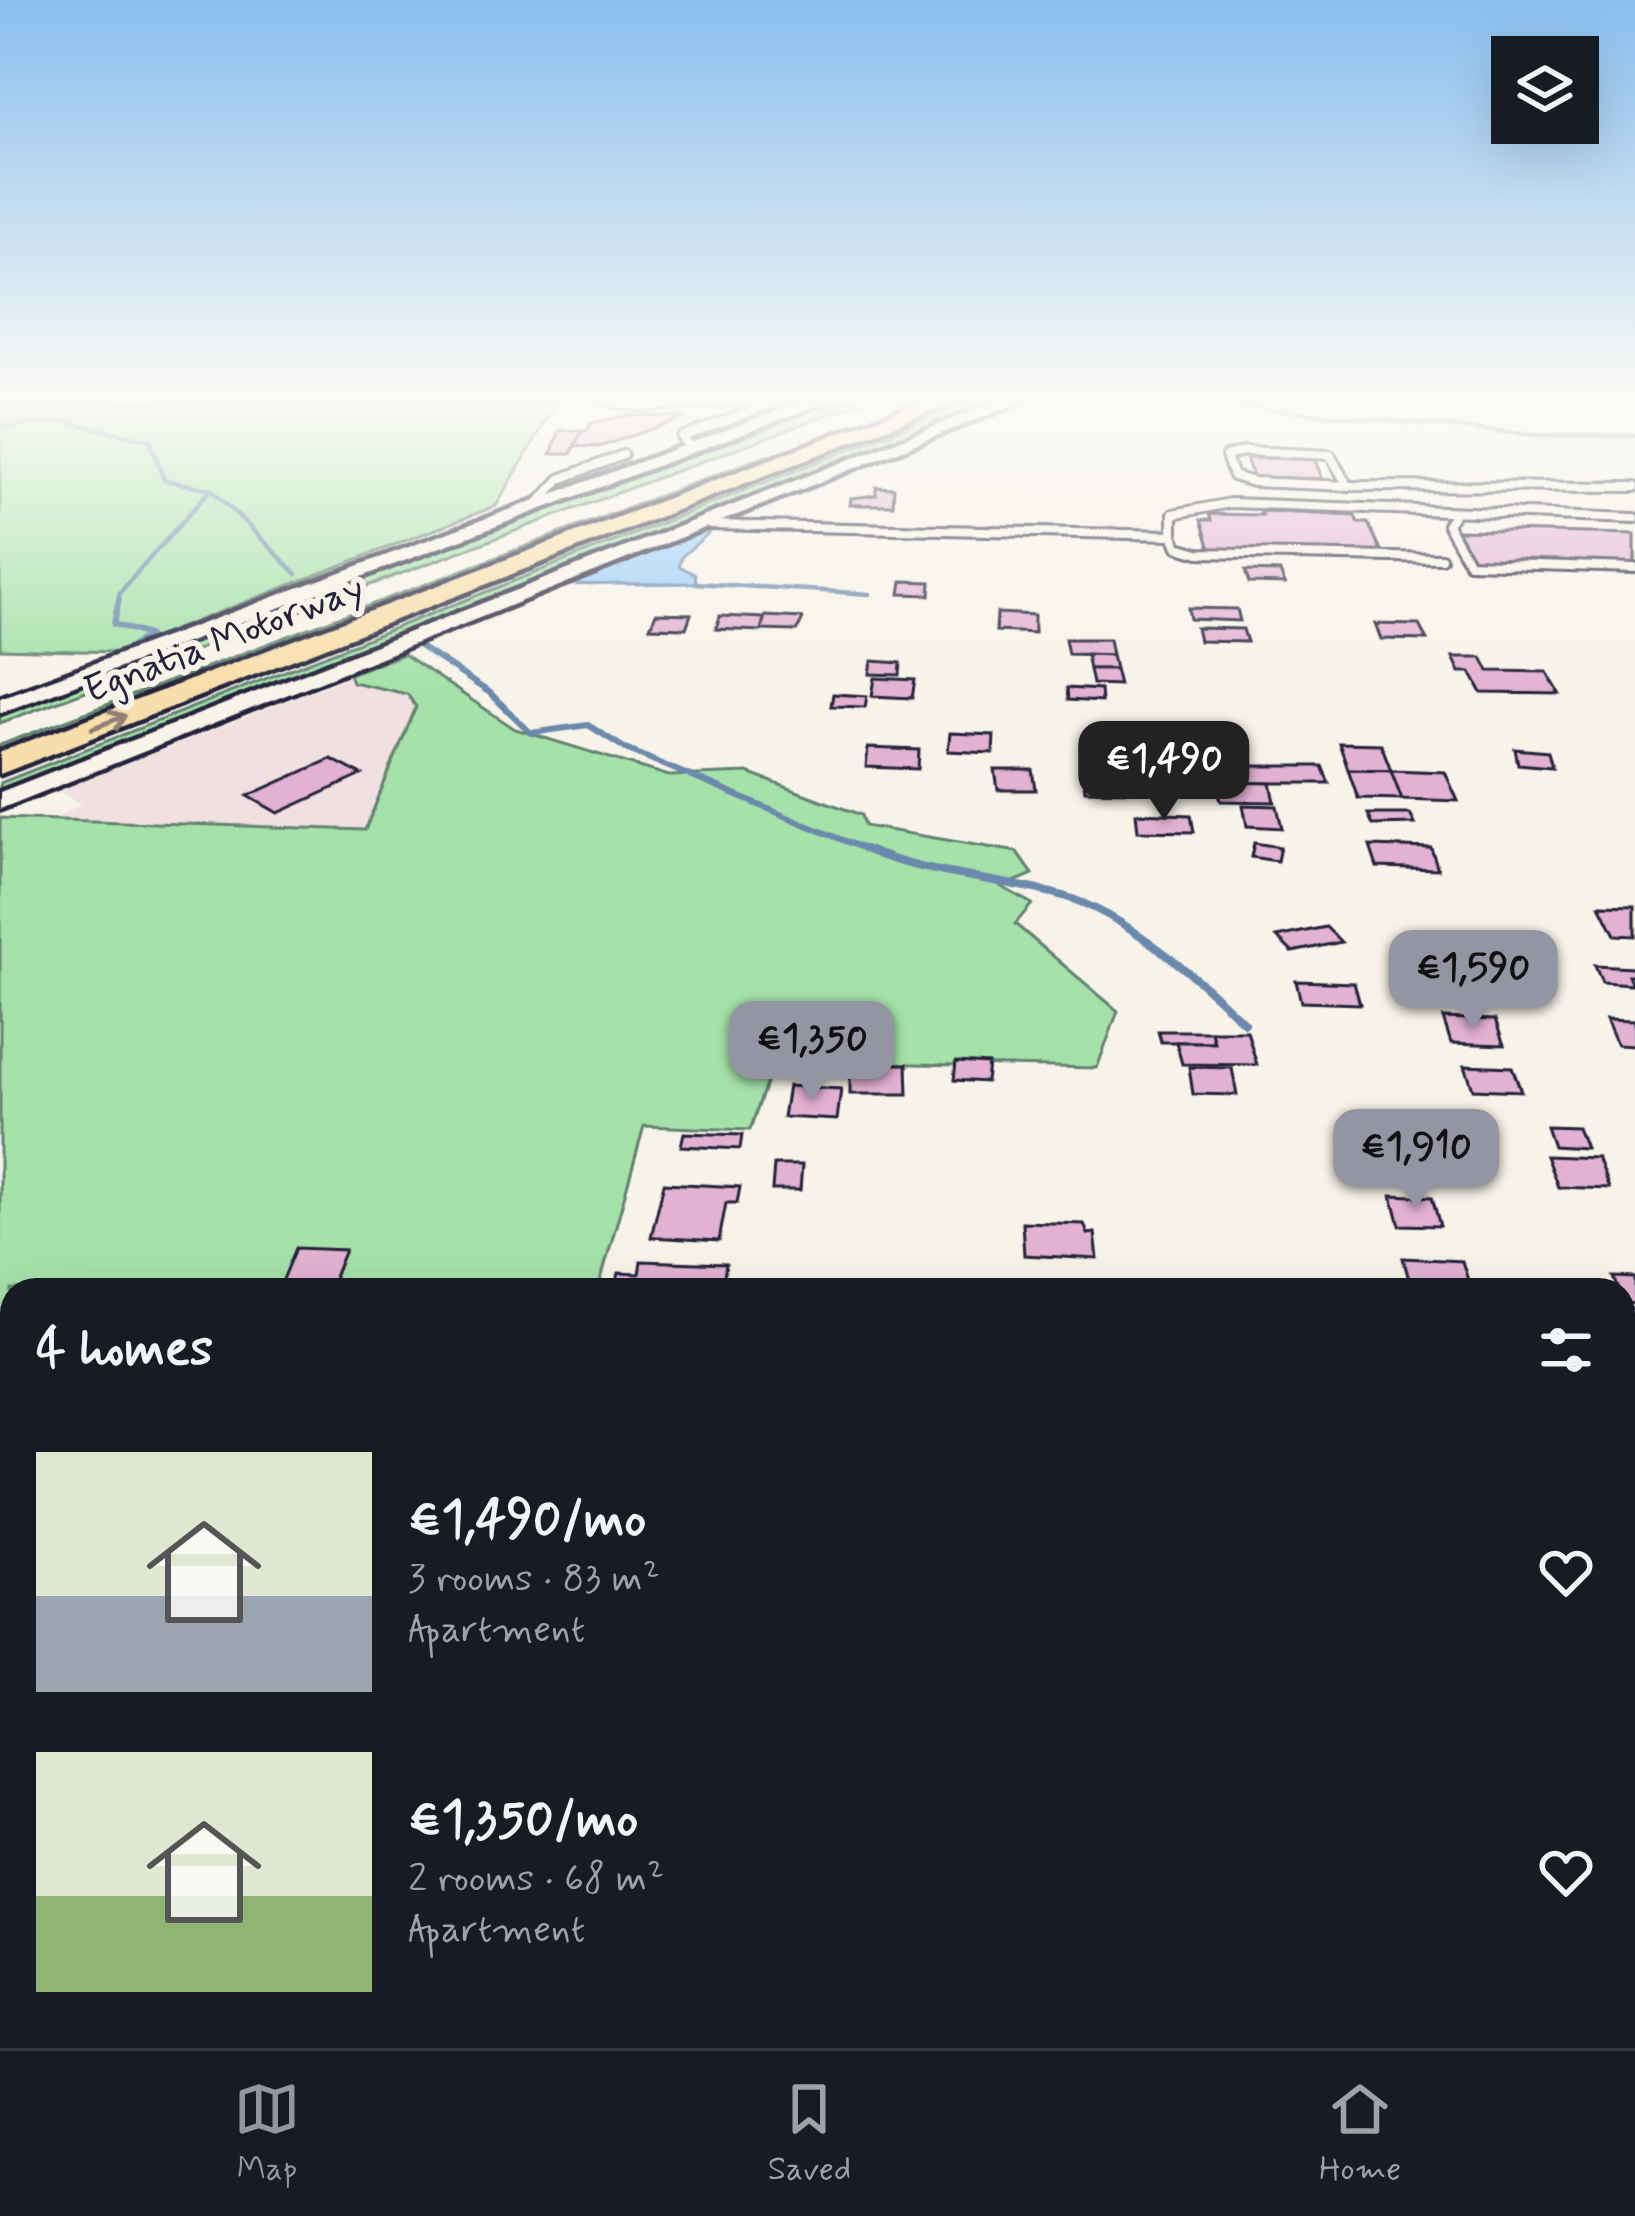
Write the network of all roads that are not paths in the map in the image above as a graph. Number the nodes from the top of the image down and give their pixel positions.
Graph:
1 (544, 497) edge
2 (561, 497) edge
3 (638, 497) edge
4 (696, 497) edge
5 (780, 497) edge
6 (536, 506) junction
7 (1455, 513) junction
8 (1635, 518) edge
9 (710, 525) junction
10 (1173, 535) junction
11 (1441, 558) dead end
12 (1635, 568) edge
13 (0, 706) edge
14 (0, 736) edge
15 (0, 764) edge
16 (0, 801) edge

1 - 6 lane
2 - 6 street
3 - 14 highway, Egnatia Motorway
15 -> 4 highway, Egnatia Motorway
5 - 9 street
6 - 13 street
7 - 8 lane
7 - 10 lane
7 - 12 lane
9 - 10 lane
9 - 16 street
10 - 11 lane

